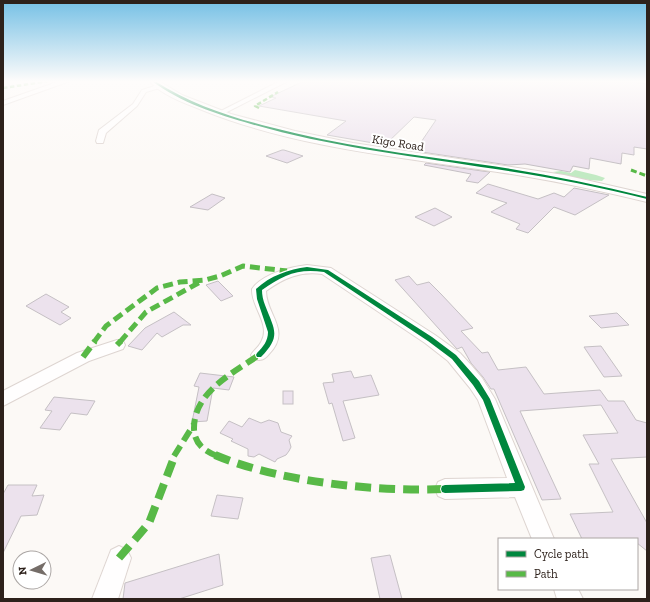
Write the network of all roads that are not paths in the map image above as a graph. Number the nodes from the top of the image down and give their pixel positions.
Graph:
1 (130, 109) edge
2 (210, 109) edge
3 (228, 109) edge
4 (220, 113) junction
5 (100, 141) dead end
6 (647, 198) edge
7 (117, 345) dead end
8 (259, 355) dead end
9 (3, 399) edge
10 (521, 487) junction
11 (445, 489) dead end
12 (543, 538) edge
13 (119, 558) dead end
14 (104, 599) edge

1 - 5 street
2 - 4 street, Kigo Road
3 - 4 street
4 - 6 street, Kigo Road
7 - 9 street
8 - 10 street
10 - 11 street
10 - 12 street
13 - 14 street

